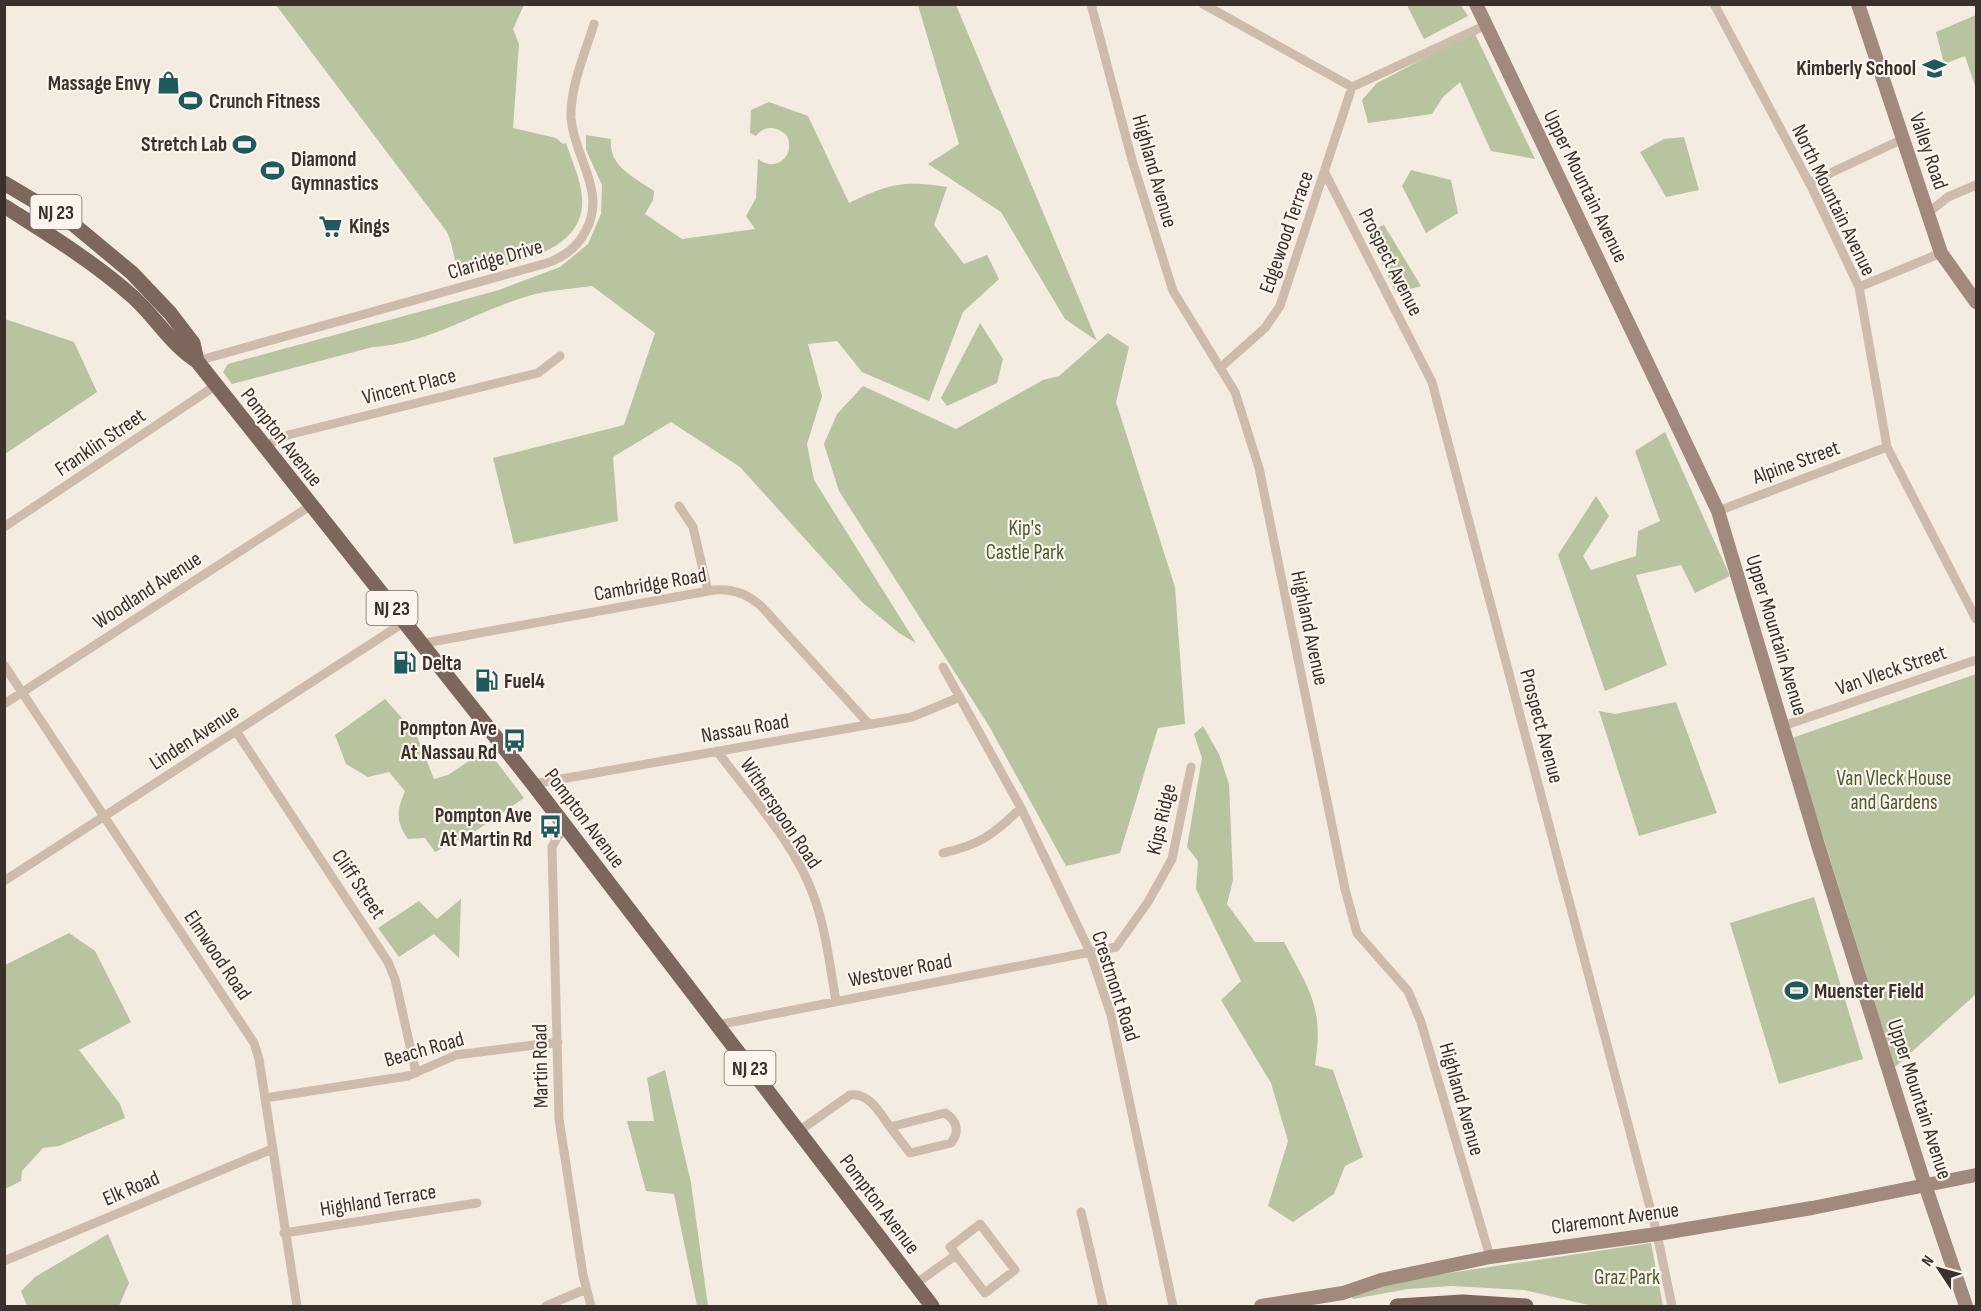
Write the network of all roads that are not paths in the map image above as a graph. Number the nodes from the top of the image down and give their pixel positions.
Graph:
1 (1091, 4) edge
2 (1203, 4) edge
3 (1476, 4) edge
4 (1713, 4) edge
5 (1858, 4) edge
6 (594, 24) dead end
7 (1486, 25) junction
8 (1352, 87) junction
9 (1903, 139) junction
10 (1325, 173) junction
11 (4, 183) edge
12 (1809, 183) junction
13 (1977, 185) edge
14 (4, 206) edge
15 (1928, 213) junction
16 (1941, 253) junction
17 (1858, 287) junction
18 (1977, 302) edge
19 (560, 356) dead end
20 (197, 361) junction
21 (1220, 368) junction
22 (215, 386) junction
23 (263, 447) junction
24 (1887, 447) junction
25 (310, 506) junction
26 (679, 506) dead end
27 (1718, 511) junction
28 (4, 527) edge
29 (708, 591) junction
30 (1977, 619) edge
31 (403, 622) junction
32 (420, 644) junction
33 (1977, 660) edge
34 (4, 665) edge
35 (943, 667) dead end
36 (22, 693) junction
37 (960, 696) junction
38 (4, 704) edge
39 (869, 724) junction
40 (1783, 726) junction
41 (236, 731) junction
42 (717, 751) junction
43 (1191, 767) dead end
44 (533, 784) junction
45 (1021, 808) junction
46 (104, 816) junction
47 (568, 830) junction
48 (943, 853) dead end
49 (4, 881) edge
50 (1090, 952) junction
51 (836, 1001) junction
52 (717, 1025) junction
53 (558, 1042) junction
54 (416, 1073) junction
55 (265, 1098) junction
56 (890, 1127) junction
57 (799, 1131) junction
58 (272, 1149) junction
59 (1977, 1175) edge
60 (1926, 1186) junction
61 (477, 1203) dead end
62 (1081, 1212) dead end
63 (284, 1233) junction
64 (1657, 1234) junction
65 (956, 1255) junction
66 (1490, 1257) junction
67 (4, 1261) edge
68 (915, 1284) junction
69 (586, 1289) junction
70 (1343, 1293) junction
71 (297, 1306) edge
72 (546, 1306) edge
73 (591, 1306) edge
74 (932, 1306) edge
75 (1103, 1306) edge
76 (1173, 1306) edge
77 (1261, 1306) edge
78 (1319, 1306) edge
79 (1397, 1306) edge
80 (1526, 1306) edge
81 (1672, 1306) edge
82 (1966, 1306) edge

1 - 21 street, Highland Avenue
2 - 8 street
3 - 7 street, Upper Mountain Avenue
4 - 12 street, North Mountain Avenue
5 - 9 street, Valley Road
6 - 20 street, Claridge Drive
7 - 8 street
7 - 27 street, Upper Mountain Avenue
8 - 10 street, Edgewood Terrace
9 - 12 street
9 - 15 street, Valley Road
10 - 21 street, Edgewood Terrace
10 - 64 street, Prospect Avenue
11 - 20 main road, Pompton Avenue / NJ 23
12 - 17 street, North Mountain Avenue
13 - 15 street
14 - 20 main road, Pompton Avenue / NJ 23
15 - 16 street, Valley Road
16 - 17 street
16 - 18 street, Valley Road
17 - 24 street, North Mountain Avenue
19 - 23 street, Vincent Place
20 - 22 main road, Pompton Avenue / NJ 23
21 - 66 street, Highland Avenue
22 - 23 main road, Pompton Avenue / NJ 23
22 - 28 street, Franklin Street
23 - 25 main road, Pompton Avenue / NJ 23
24 - 27 street, Alpine Street
24 - 30 street, North Mountain Avenue
25 - 31 main road, Pompton Avenue / NJ 23
25 - 36 street, Woodland Avenue
26 - 29 street
27 - 40 street, Upper Mountain Avenue
29 - 32 street, Cambridge Road
29 - 39 street, Cambridge Road
31 - 32 main road, Pompton Avenue / NJ 23
31 - 41 street, Linden Avenue
32 - 44 main road, Pompton Avenue / NJ 23
33 - 40 street, Van Vleck Street
34 - 36 street, Elmwood Road
35 - 37 street, Crestmont Road
36 - 38 street, Woodland Avenue
36 - 46 street, Elmwood Road
37 - 39 street, Nassau Road
37 - 45 street, Crestmont Road
39 - 42 street, Nassau Road
40 - 60 street, Upper Mountain Avenue
41 - 46 street, Linden Avenue
41 - 54 street, Cliff Street
42 - 44 street, Nassau Road
42 - 51 street, Witherspoon Road
43 - 50 street, Kips Ridge
44 - 47 main road, Pompton Avenue / NJ 23
45 - 48 street
45 - 50 street, Crestmont Road
46 - 49 street, Linden Avenue
46 - 55 street, Elmwood Road
47 - 52 main road, Pompton Avenue / NJ 23
47 - 53 street, Martin Road
50 - 51 street, Westover Road
50 - 76 street, Crestmont Road
51 - 52 street, Westover Road
52 - 57 main road, Pompton Avenue / NJ 23
53 - 54 street, Beach Road
53 - 69 street, Martin Road
54 - 55 street, Beach Road
55 - 58 street, Elmwood Road
56 - 56 street
56 - 57 street
57 - 68 main road, Pompton Avenue / NJ 23
58 - 63 street, Elmwood Road
58 - 67 street, Elk Road
59 - 60 street, Claremont Avenue
60 - 64 street, Claremont Avenue
60 - 82 street, Upper Mountain Avenue
61 - 63 street, Highland Terrace
62 - 75 street
63 - 71 street, Elmwood Road
64 - 66 street, Claremont Avenue
64 - 81 street, Prospect Avenue
65 - 65 street
65 - 68 street
66 - 70 street, Claremont Avenue
68 - 74 main road, Pompton Avenue / NJ 23
69 - 72 street
69 - 73 street, Martin Road
70 - 77 street, Claremont Avenue
70 - 78 street
79 - 80 main road

